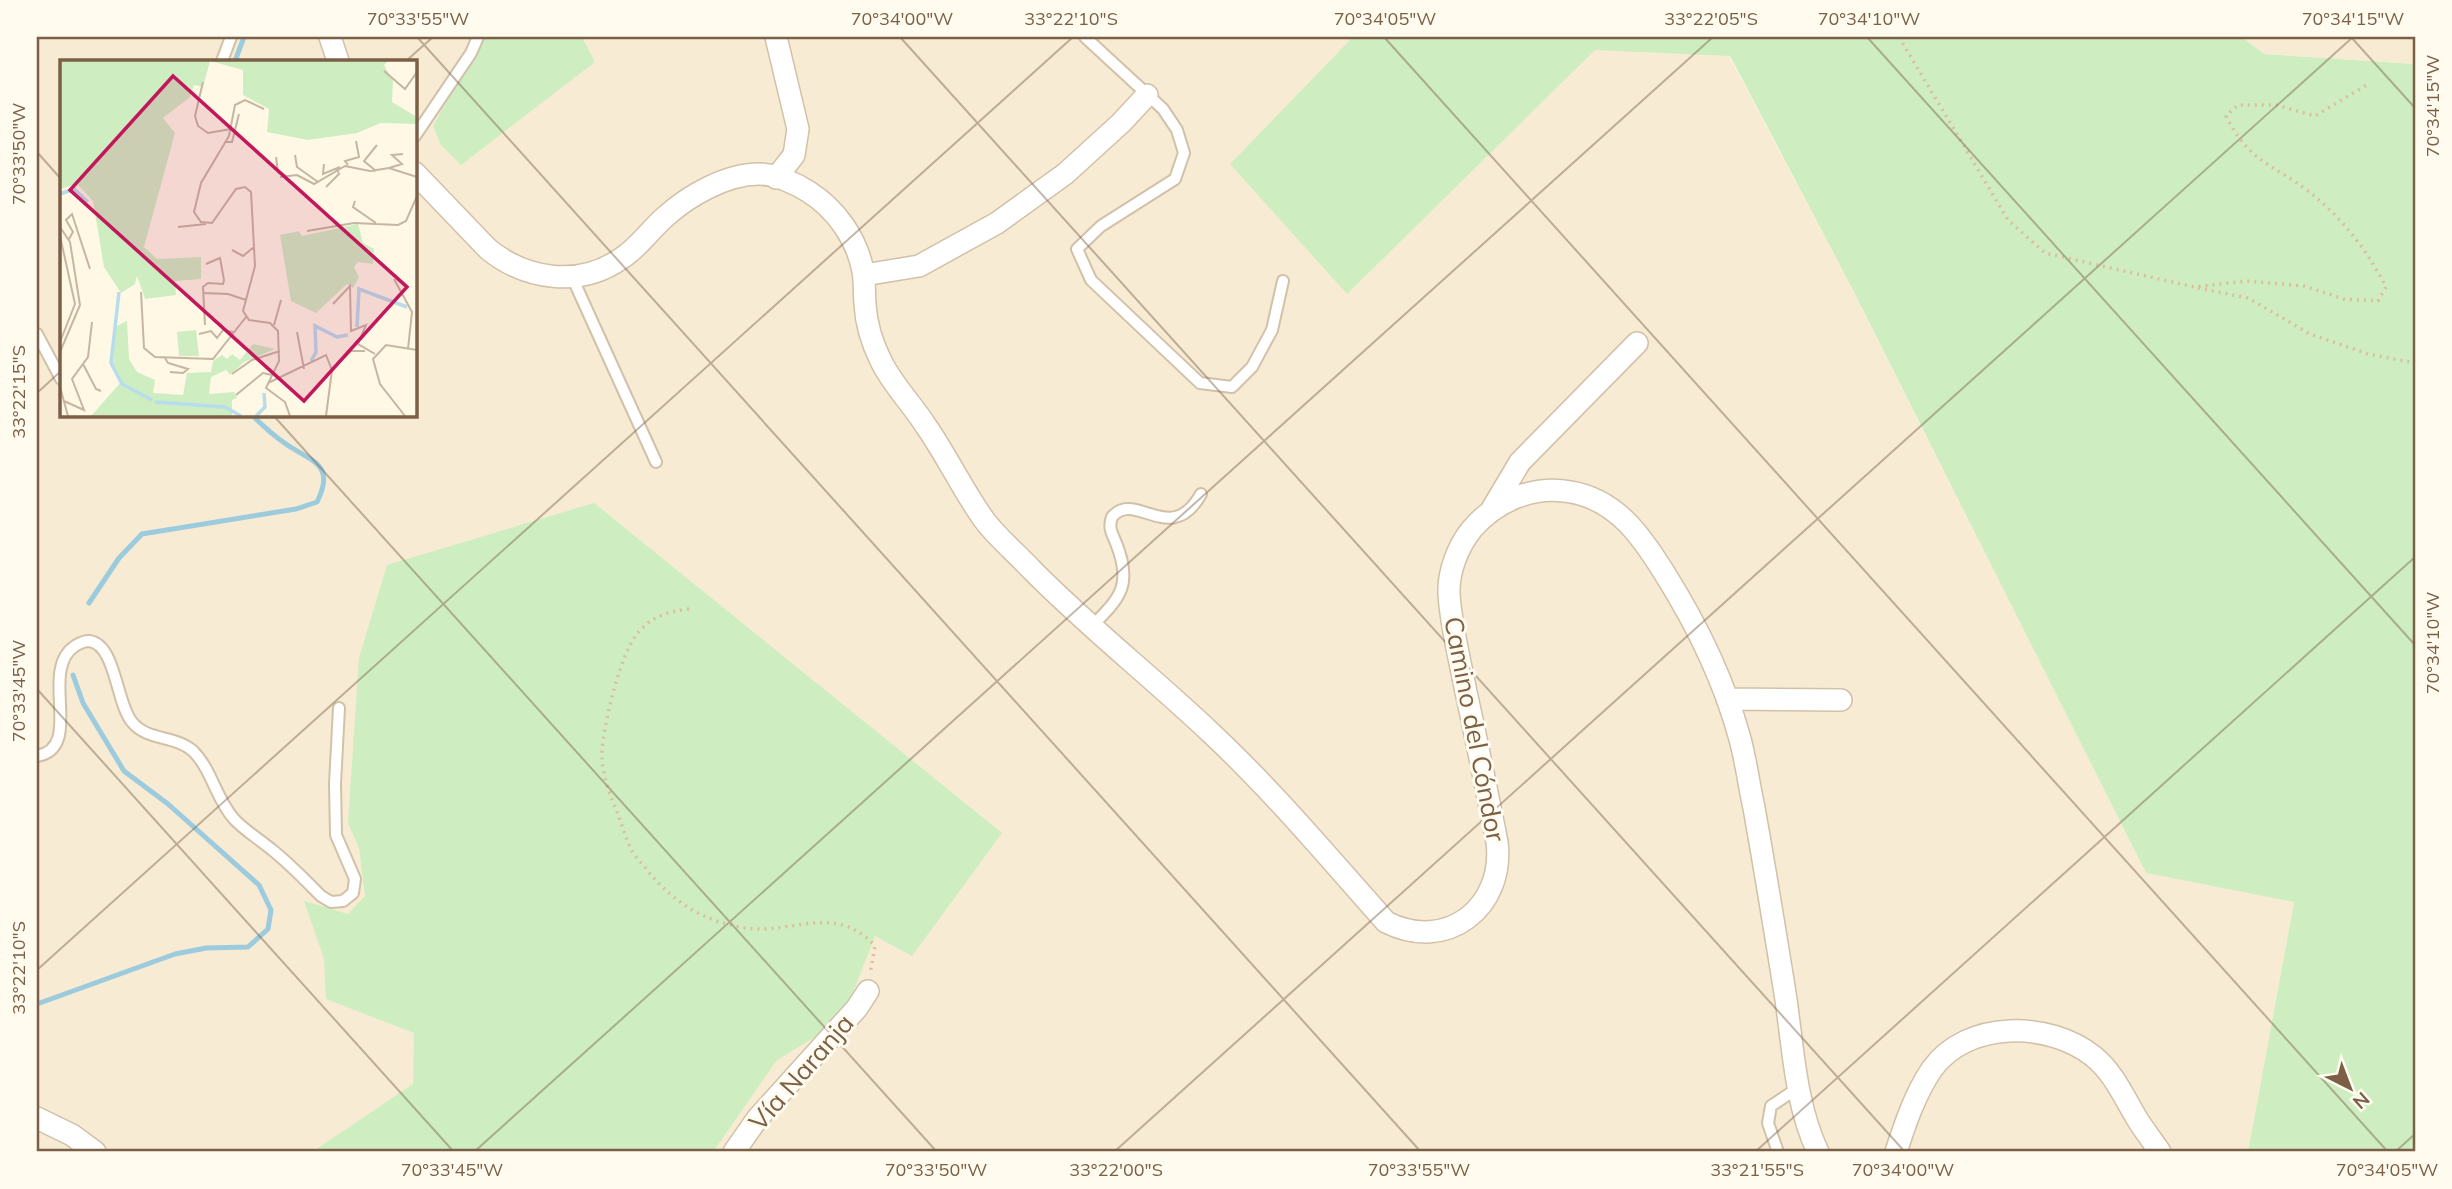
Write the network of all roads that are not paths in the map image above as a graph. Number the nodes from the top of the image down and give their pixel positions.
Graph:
1 (231, 37) edge
2 (330, 37) edge
3 (478, 37) edge
4 (776, 37) edge
5 (1085, 37) edge
6 (222, 60) edge
7 (338, 60) edge
8 (1147, 94) junction
9 (416, 135) edge
10 (416, 174) edge
11 (776, 177) junction
12 (864, 275) junction
13 (572, 277) junction
14 (1283, 281) dead end
15 (37, 334) edge
16 (1637, 343) dead end
17 (60, 377) edge
18 (656, 462) dead end
19 (1201, 494) dead end
20 (1491, 511) junction
21 (1092, 626) junction
22 (1727, 699) junction
23 (1841, 700) dead end
24 (339, 708) dead end
25 (37, 756) edge
26 (868, 991) road end
27 (1798, 1088) junction
28 (37, 1118) edge
29 (95, 1152) edge
30 (734, 1152) edge
31 (1778, 1152) edge
32 (1818, 1152) edge
33 (1896, 1152) edge
34 (2160, 1152) edge

1 - 6 lane
2 - 7 street
3 - 9 lane
4 - 11 street
5 - 8 lane
8 - 12 street
8 - 14 lane
10 - 13 street, Camino del Cóndor
11 - 12 street, Camino del Cóndor
11 - 13 street, Camino del Cóndor
12 - 21 street, Camino del Cóndor
13 - 18 lane
15 - 17 lane
16 - 20 street
19 - 21 lane
20 - 21 street, Camino del Cóndor
20 - 22 street, Camino del Cóndor
22 - 23 street
22 - 27 street, Camino del Cóndor
24 - 25 lane
26 - 30 street, Vía Naranja
27 - 31 lane
27 - 32 street, Camino del Cóndor
28 - 29 street
33 - 34 street

